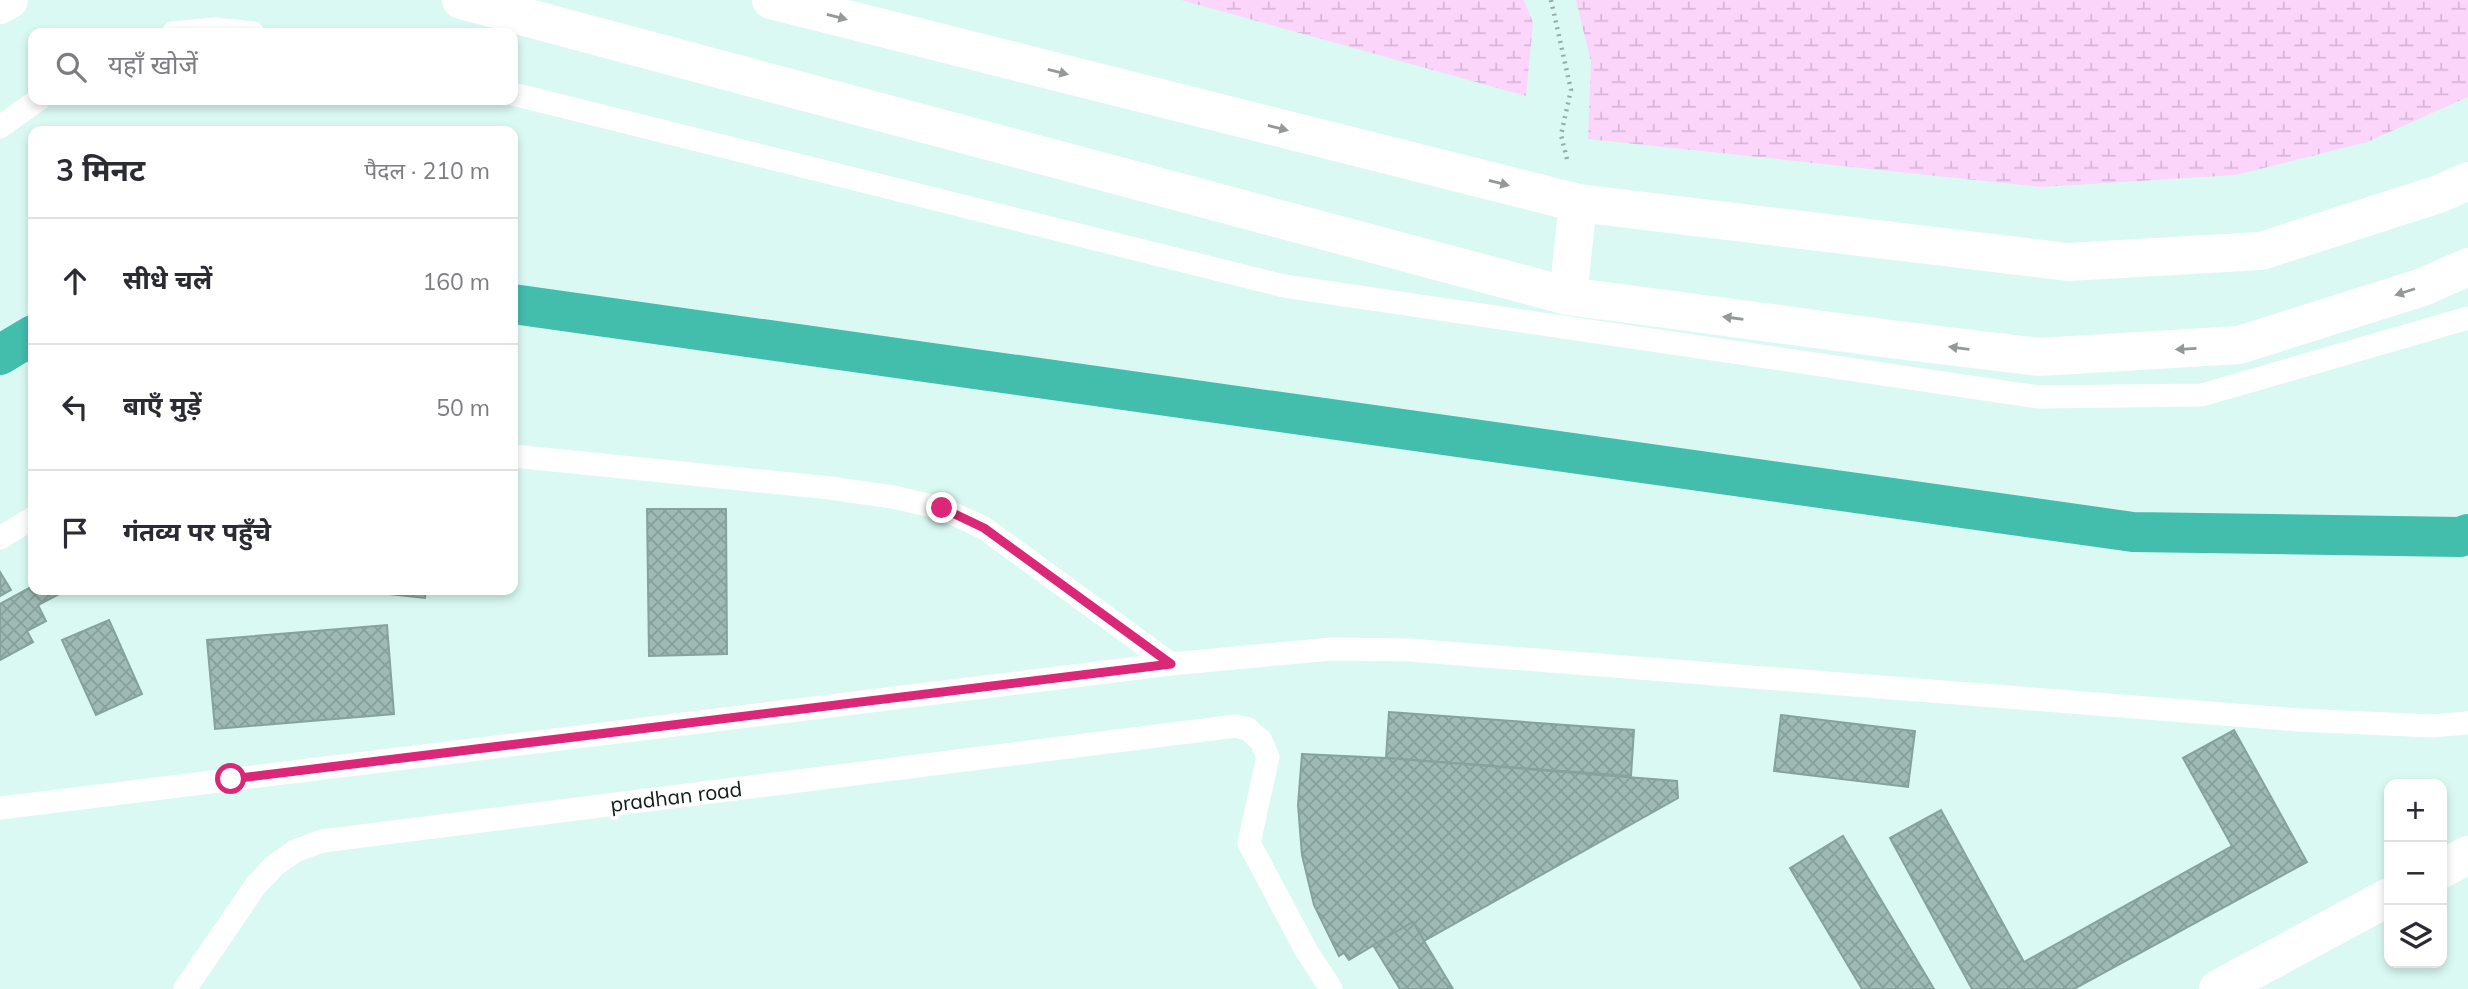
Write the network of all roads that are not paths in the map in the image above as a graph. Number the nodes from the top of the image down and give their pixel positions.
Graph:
1 (9, 0) edge
2 (461, 0) edge
3 (771, 0) edge
4 (0, 5) edge
5 (518, 95) edge
6 (31, 105) edge
7 (0, 127) edge
8 (2468, 181) edge
9 (1578, 203) junction
10 (2468, 267) edge
11 (1568, 296) junction
12 (2468, 318) edge
13 (518, 457) edge
14 (28, 521) edge
15 (0, 538) edge
16 (1171, 664) junction
17 (2468, 723) edge
18 (0, 808) edge
19 (2468, 855) edge
20 (2447, 866) edge
21 (2384, 900) edge
22 (185, 989) edge
23 (1331, 989) edge
24 (2218, 989) edge

1 - 4 street
2 - 11 street
3 -> 9 street
5 - 12 lane
6 - 7 lane
8 - 9 street
9 - 11 street
10 -> 11 street
13 - 16 lane
14 - 15 lane
16 - 17 lane
16 - 18 lane
19 - 20 street
21 - 24 street
22 - 23 lane, pradhan road

